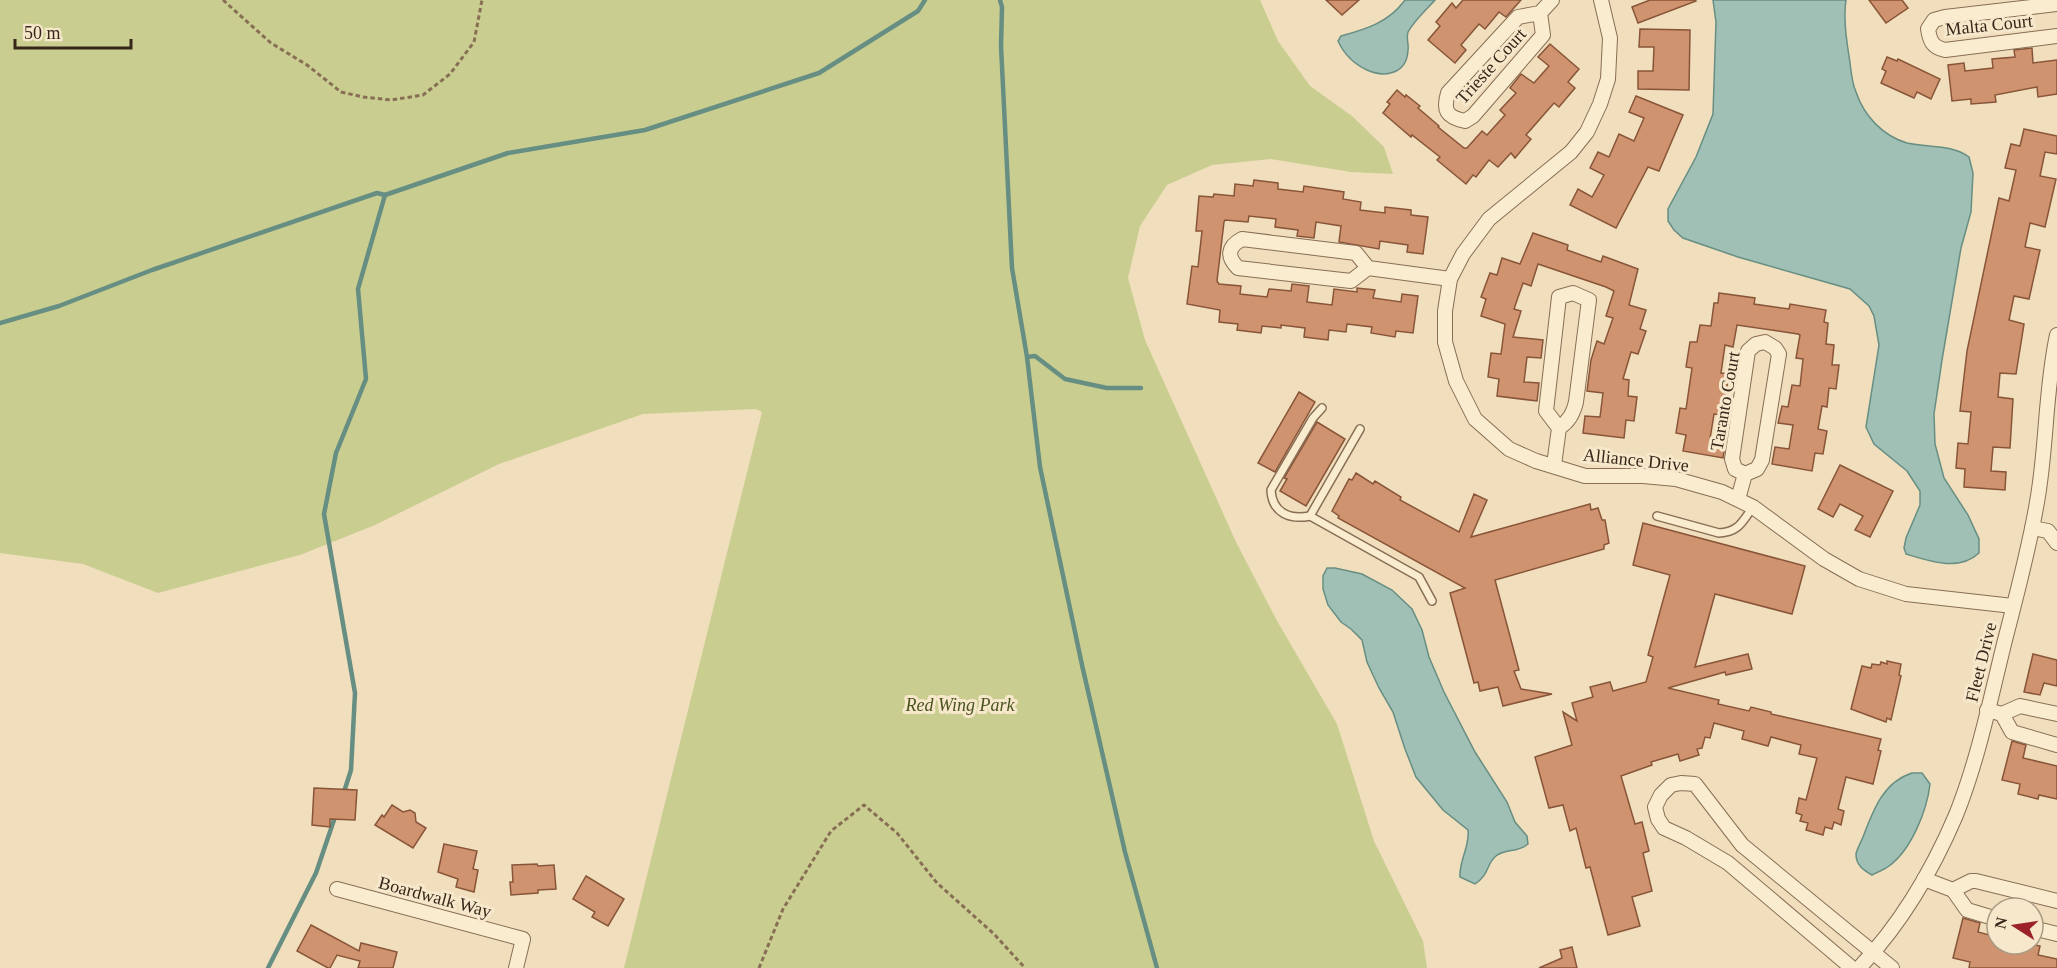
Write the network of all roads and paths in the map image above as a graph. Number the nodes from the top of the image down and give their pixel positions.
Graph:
1 (223, 0) edge
2 (482, 0) edge
3 (1552, 0) edge
4 (1601, 0) edge
5 (2057, 4) edge
6 (1540, 13) junction
7 (2057, 36) edge
8 (1368, 268) junction
9 (1450, 279) junction
10 (2056, 342) edge
11 (1322, 408) dead end
12 (1559, 428) junction
13 (1360, 429) dead end
14 (1554, 465) junction
15 (1745, 474) junction
16 (1738, 499) junction
17 (1753, 507) junction
18 (1310, 516) junction
19 (1657, 516) dead end
20 (2032, 528) junction
21 (2052, 528) edge
22 (2057, 543) edge
23 (1432, 601) dead end
24 (2013, 606) junction
25 (1987, 710) junction
26 (2002, 714) junction
27 (2057, 714) edge
28 (2057, 745) edge
29 (1924, 879) junction
30 (337, 889) dead end
31 (1953, 890) junction
32 (2057, 900) edge
33 (1985, 915) edge
34 (1874, 953) junction
35 (516, 968) edge
36 (759, 968) edge
37 (1025, 968) edge
38 (1852, 968) edge
39 (1859, 968) edge
40 (1892, 968) edge

1 - 2 path
3 - 6 street, Trieste Court
4 - 9 street, Alliance Drive
5 - 7 street, Malta Court
6 - 6 street, Trieste Court
8 - 8 street
8 - 9 street
9 - 14 street, Alliance Drive
10 - 20 street, Fleet Drive
11 - 18 lane
12 - 12 street
12 - 14 street
13 - 18 lane
14 - 16 street, Alliance Drive
15 - 15 street, Taranto Court
15 - 16 street, Taranto Court
16 - 17 street, Alliance Drive
17 - 19 lane
17 - 24 street, Alliance Drive
18 - 23 lane
20 - 21 street
20 - 24 street, Fleet Drive
21 - 22 street
24 - 25 street, Fleet Drive
25 - 26 street
25 - 29 street, Fleet Drive
26 - 27 street
26 - 28 street
29 - 31 street
29 - 34 street, Fleet Drive
30 - 35 street, Boardwalk Way
31 - 32 street
31 - 33 street
34 - 38 street
34 - 39 street, Fleet Drive
34 - 40 street
36 - 37 path

